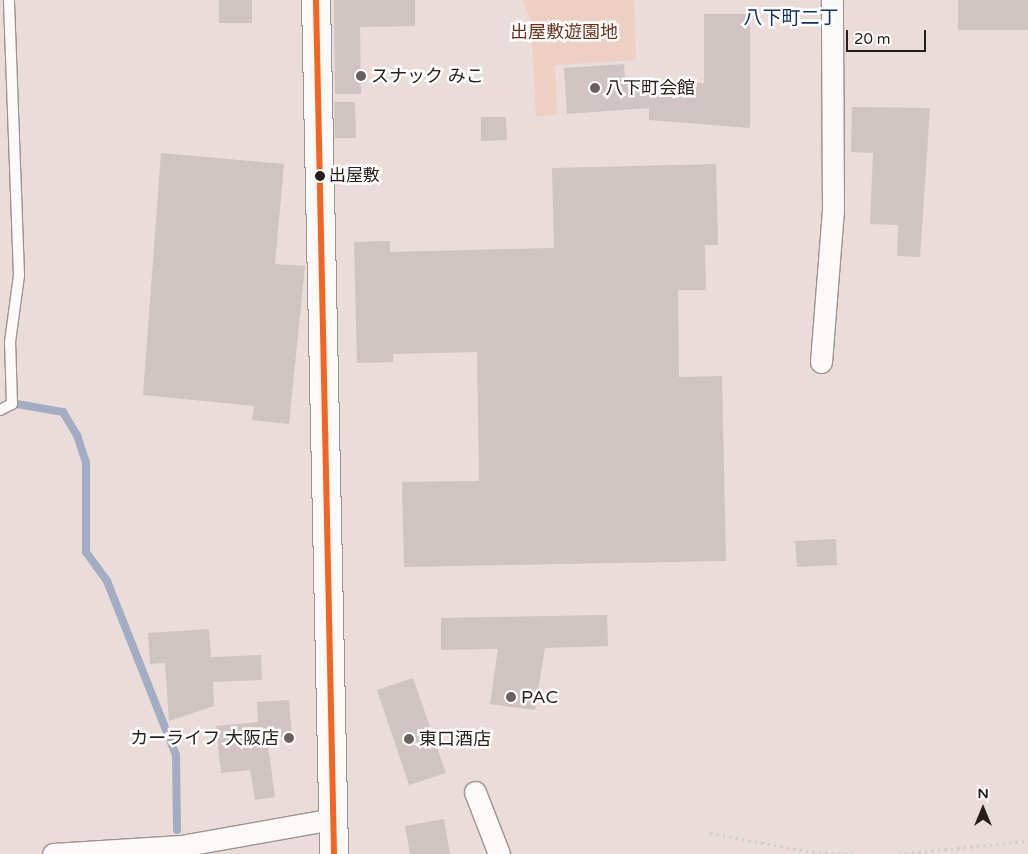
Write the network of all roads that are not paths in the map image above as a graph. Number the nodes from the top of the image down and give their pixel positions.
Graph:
1 (9, 0) edge
2 (316, 0) edge
3 (832, 0) edge
4 (821, 362) dead end
5 (0, 410) edge
6 (474, 792) dead end
7 (334, 819) junction
8 (53, 854) edge
9 (334, 854) edge
10 (499, 854) edge

1 - 5 lane
2 - 7 main road
3 - 4 street
6 - 10 street
7 - 8 street
7 - 9 main road

